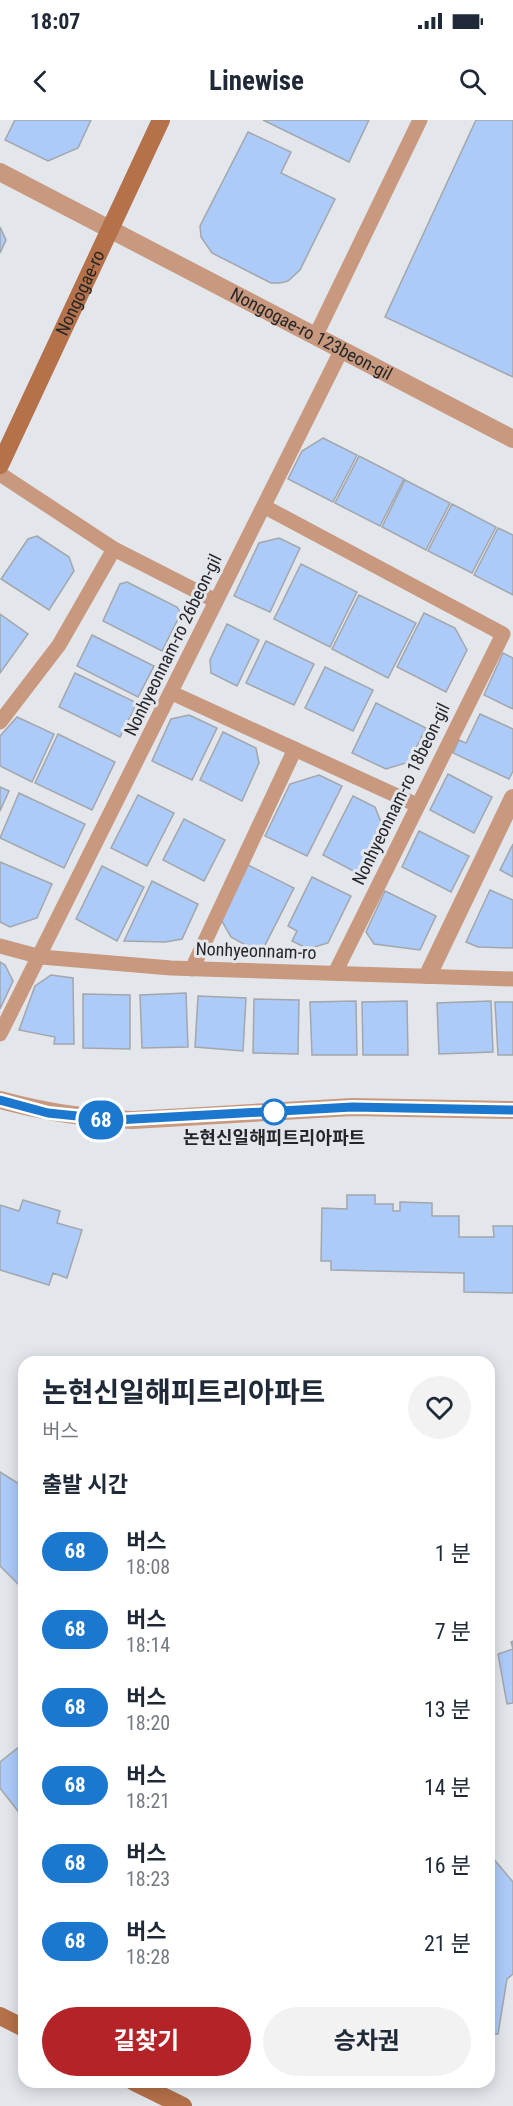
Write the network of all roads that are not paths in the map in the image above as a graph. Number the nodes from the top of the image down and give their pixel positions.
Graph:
1 (161, 120) edge
2 (420, 120) edge
3 (0, 172) edge
4 (110, 230) junction
5 (315, 337) junction
6 (341, 351) junction
7 (513, 440) edge
8 (0, 465) edge
9 (0, 474) edge
10 (265, 507) junction
11 (114, 549) junction
12 (216, 601) junction
13 (172, 693) junction
14 (0, 722) edge
15 (295, 749) junction
16 (513, 798) edge
17 (417, 805) junction
18 (0, 946) edge
19 (40, 957) junction
20 (192, 969) junction
21 (335, 973) junction
22 (428, 975) junction
23 (513, 979) edge
24 (0, 1034) edge
25 (0, 1100) edge
26 (513, 1110) edge
27 (0, 2016) edge
28 (18, 2025) edge
29 (146, 2088) edge
30 (183, 2106) edge

1 - 4 main road, Nongogae-ro
2 - 5 lane
3 - 4 street, Nongogae-ro 123beon-gil
4 - 5 street, Nongogae-ro 123beon-gil
4 - 8 main road, Nongogae-ro
5 - 6 street, Nongogae-ro 123beon-gil
6 - 7 street, Nongogae-ro 123beon-gil
6 - 10 lane, Nonhyeonnam-ro 26beon-gil
9 - 11 lane
10 - 12 lane, Nonhyeonnam-ro 26beon-gil
10 - 17 lane, Nonhyeonnam-ro 18beon-gil
11 - 12 lane
11 - 14 lane
12 - 13 lane, Nonhyeonnam-ro 26beon-gil
13 - 15 lane
13 - 19 lane, Nonhyeonnam-ro 26beon-gil
15 - 17 lane
15 - 20 lane
16 - 22 street
17 - 21 lane, Nonhyeonnam-ro 18beon-gil
18 - 19 lane, Nonhyeonnam-ro
19 - 20 lane, Nonhyeonnam-ro
19 - 24 lane, Nonhyeonnam-ro 26beon-gil
20 - 21 lane, Nonhyeonnam-ro
21 - 22 lane, Nonhyeonnam-ro
22 - 23 lane, Nonhyeonnam-ro
25 - 26 street
27 - 28 main road
29 - 30 main road

